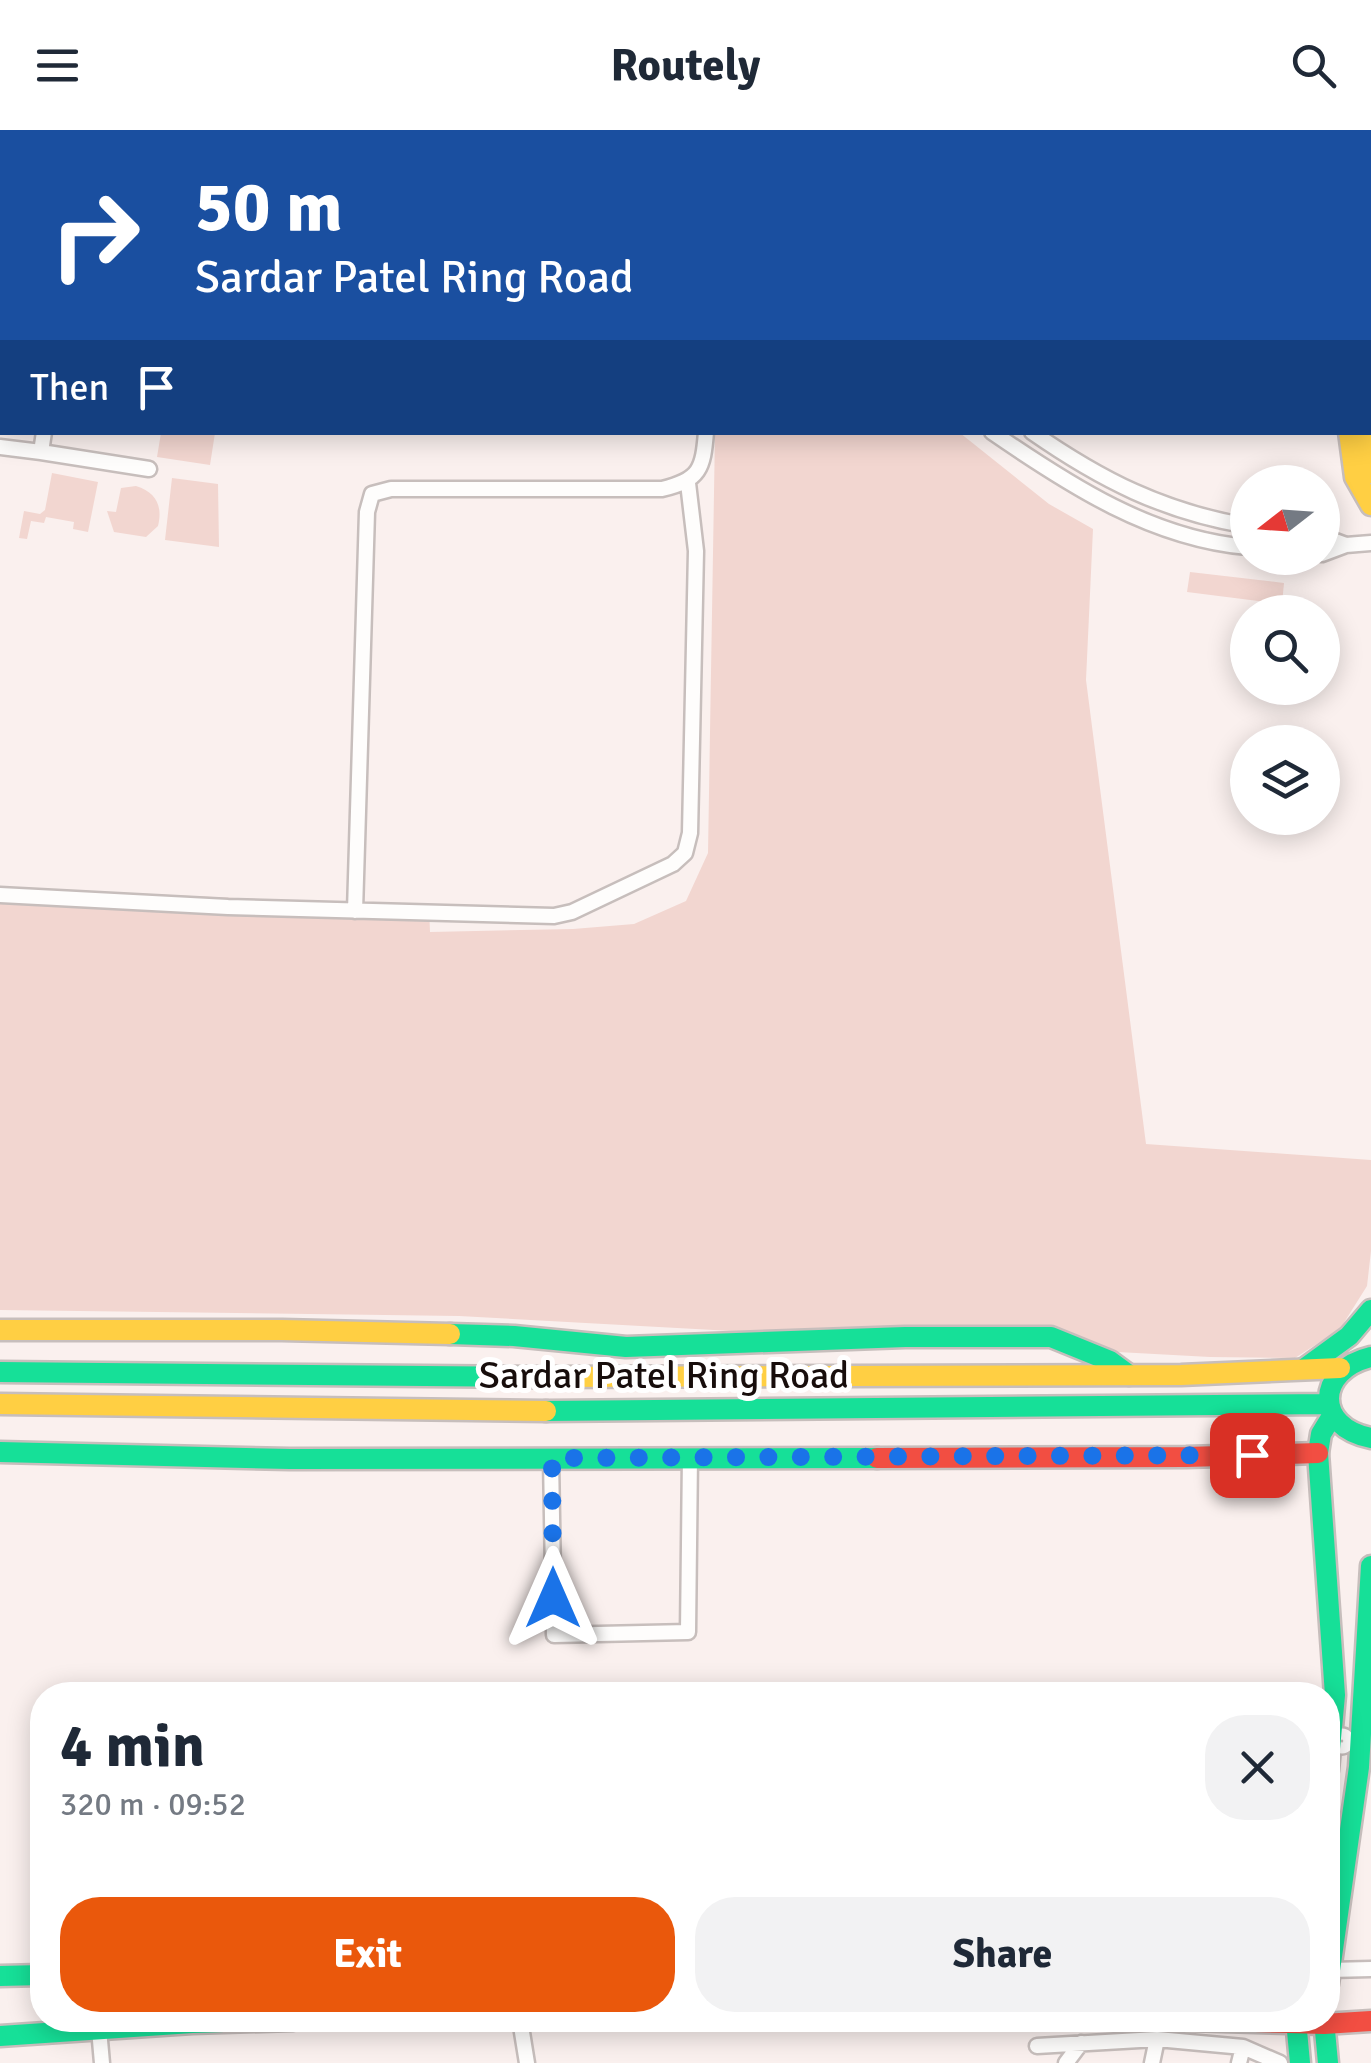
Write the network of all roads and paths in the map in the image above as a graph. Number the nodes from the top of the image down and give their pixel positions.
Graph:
1 (44, 435) edge
2 (706, 435) edge
3 (997, 435) edge
4 (1036, 435) edge
5 (1349, 435) edge
6 (1367, 441) edge
7 (0, 447) edge
8 (41, 452) junction
9 (149, 469) dead end
10 (1371, 473) edge
11 (688, 482) junction
12 (1371, 505) edge
13 (1230, 522) edge
14 (1340, 543) edge
15 (1371, 543) edge
16 (1230, 545) edge
17 (1346, 545) junction
18 (1340, 547) edge
19 (0, 895) edge
20 (355, 911) junction
21 (1371, 1310) edge
22 (0, 1330) edge
23 (1371, 1357) edge
24 (1340, 1368) junction
25 (0, 1372) edge
26 (1298, 1372) junction
27 (1129, 1375) junction
28 (0, 1404) edge
29 (1330, 1410) junction
30 (1371, 1438) edge
31 (0, 1452) edge
32 (1318, 1452) junction
33 (690, 1456) junction
34 (552, 1458) junction
35 (1371, 1566) edge
36 (1334, 1682) edge
37 (1340, 1716) edge
38 (1346, 1742) edge
39 (1340, 1819) edge
40 (1371, 1969) edge
41 (1340, 1973) edge
42 (30, 1975) edge
43 (0, 1976) edge
44 (1371, 2021) edge
45 (1340, 2022) edge
46 (57, 2032) edge
47 (99, 2032) edge
48 (522, 2032) edge
49 (1297, 2032) edge
50 (1325, 2032) edge
51 (0, 2036) edge
52 (1157, 2039) junction
53 (1081, 2043) junction
54 (1037, 2046) dead end
55 (1241, 2055) edge
56 (102, 2063) edge
57 (527, 2063) edge
58 (1066, 2063) edge
59 (1152, 2063) edge
60 (1280, 2063) edge
61 (1300, 2063) edge
62 (1328, 2063) edge

1 - 8 street
2 - 11 street
3 - 16 street
4 - 13 street
5 - 12 main road
6 - 10 main road
7 - 8 street
8 - 9 street
11 - 20 street
11 - 20 street
14 - 17 street
15 - 17 street
17 - 18 street
19 - 20 street
21 - 26 main road
22 - 27 main road, Sardar Patel Ring Road
23 - 24 main road, Sardar Patel Ring Road
24 - 26 main road, Sardar Patel Ring Road
24 - 29 main road
25 - 27 main road, Sardar Patel Ring Road
26 - 27 main road, Sardar Patel Ring Road
28 - 29 main road, Sardar Patel Ring Road
29 - 30 main road
29 - 32 main road
31 - 34 main road
32 - 33 main road
32 - 36 main road
33 - 34 main road
33 - 34 street
35 - 38 main road
37 - 38 main road
38 - 39 main road
40 - 41 street
42 - 43 main road
44 - 45 main road
46 - 51 main road
47 - 56 street
48 - 57 street
49 - 61 main road
50 - 62 main road
52 - 53 street
52 - 55 street
52 - 59 street
53 - 54 street
53 - 58 street
55 - 60 street

